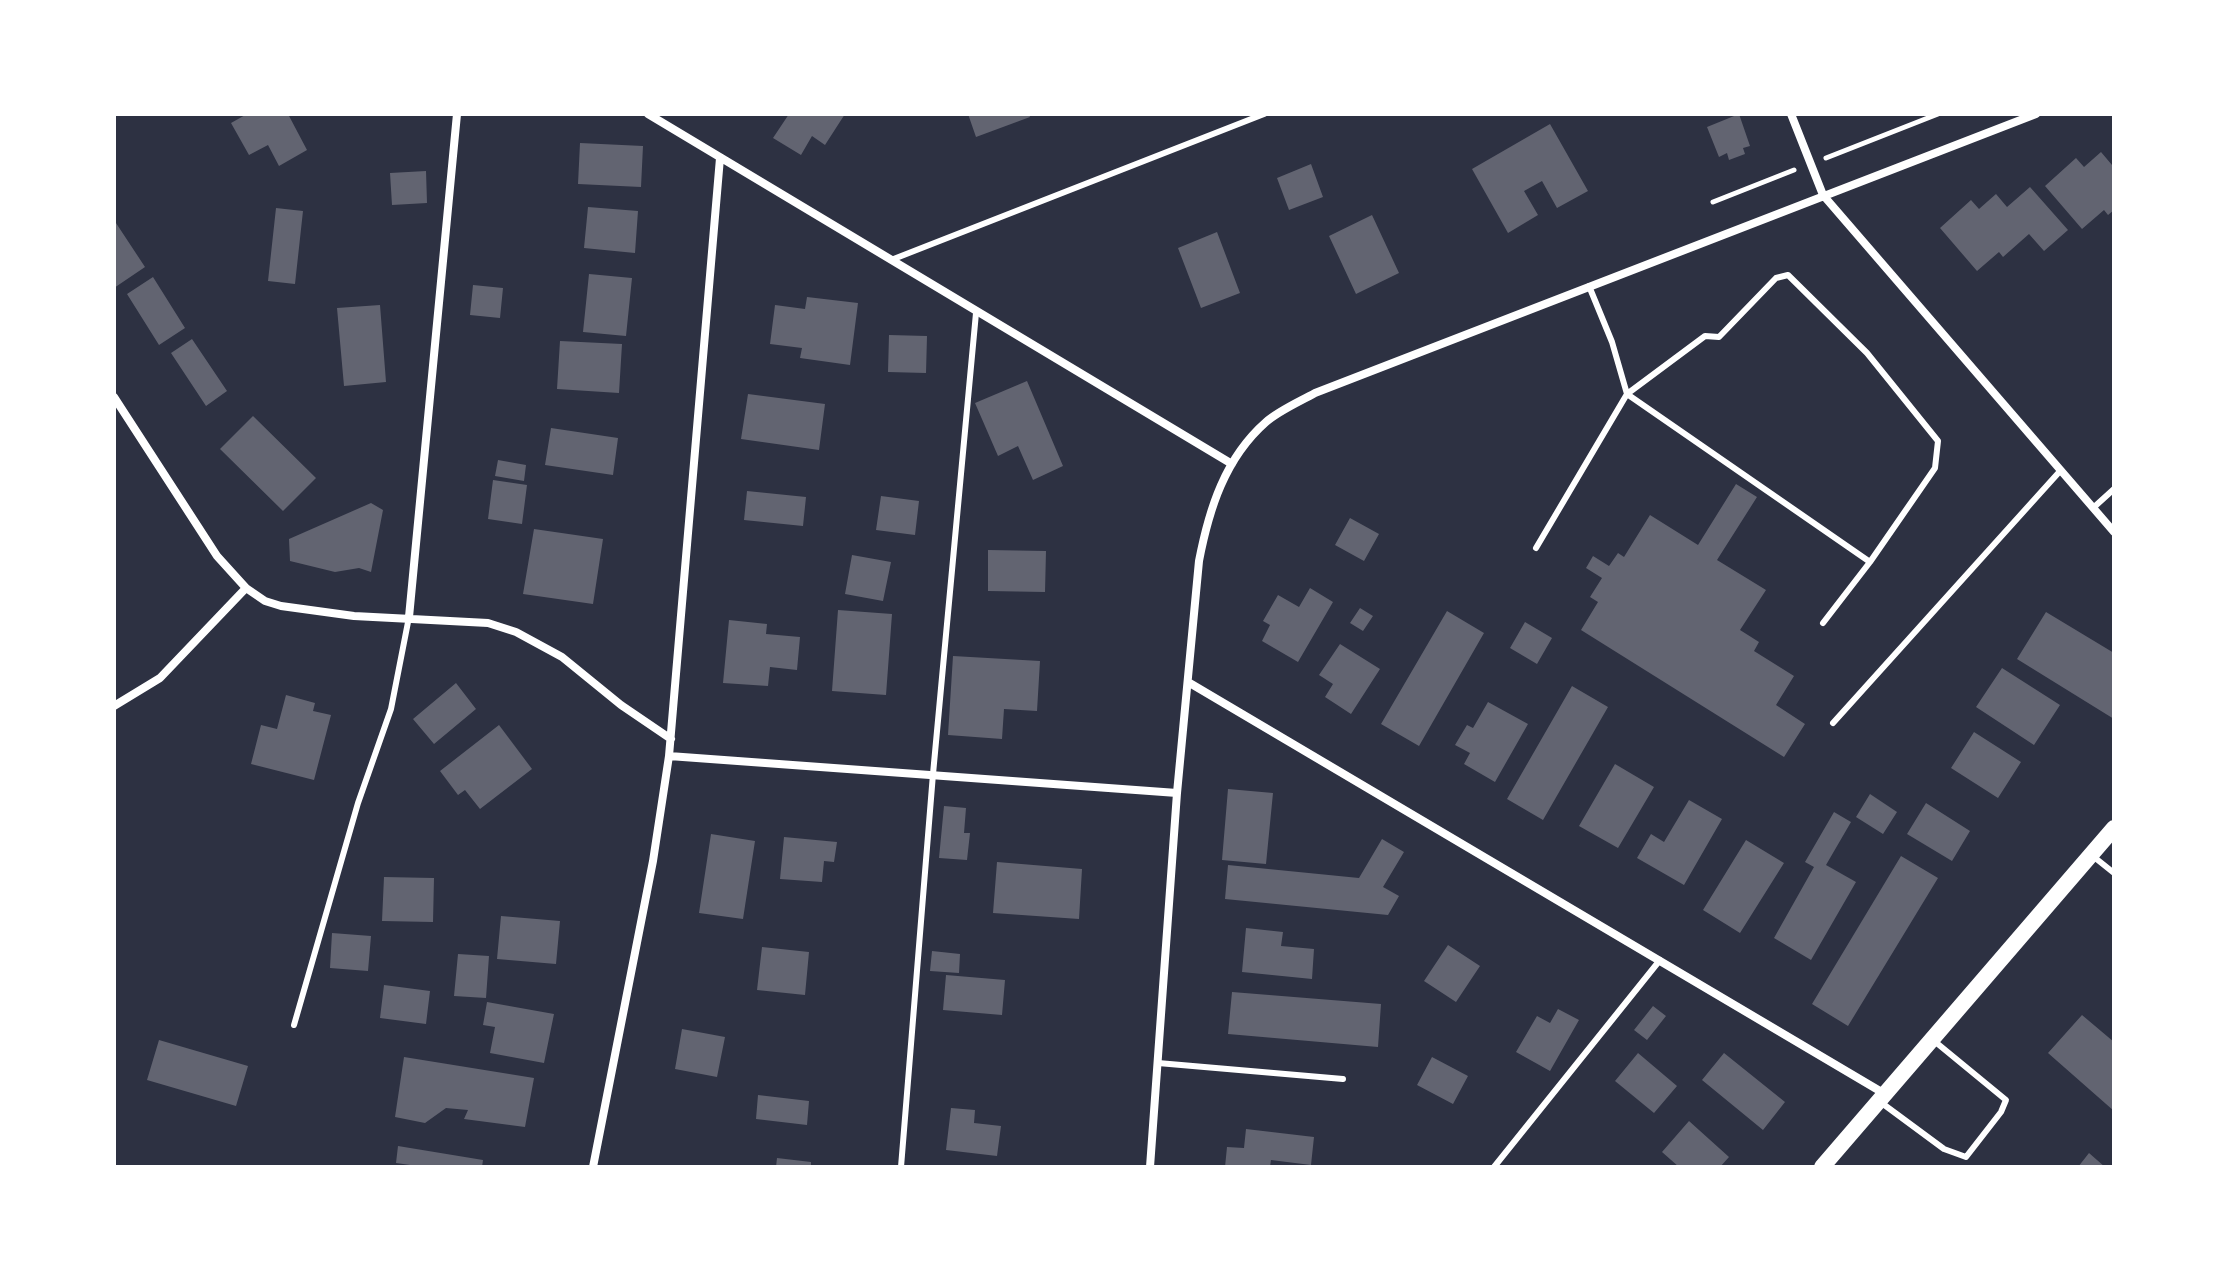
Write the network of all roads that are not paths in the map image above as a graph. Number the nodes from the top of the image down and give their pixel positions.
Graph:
1 (457, 114) edge
2 (648, 114) edge
3 (1264, 114) edge
4 (1791, 114) edge
5 (2036, 114) edge
6 (720, 158) junction
7 (1823, 195) junction
8 (889, 261) junction
9 (1589, 286) junction
10 (976, 313) junction
11 (1627, 394) junction
12 (114, 397) edge
13 (1232, 464) junction
14 (2061, 470) junction
15 (2114, 489) edge
16 (2093, 508) junction
17 (2114, 532) edge
18 (1536, 548) dead end
19 (1870, 562) junction
20 (246, 588) junction
21 (409, 617) junction
22 (1823, 623) dead end
23 (1188, 682) junction
24 (114, 706) edge
25 (1833, 723) dead end
26 (671, 739) junction
27 (669, 756) junction
28 (933, 774) junction
29 (1177, 793) junction
30 (2114, 828) edge
31 (2091, 854) junction
32 (2114, 873) edge
33 (1660, 960) junction
34 (294, 1025) dead end
35 (1933, 1039) junction
36 (1158, 1063) junction
37 (1343, 1079) dead end
38 (1882, 1098) junction
39 (593, 1167) edge
40 (901, 1167) edge
41 (1150, 1167) edge
42 (1494, 1167) edge
43 (1822, 1167) edge

1 - 21 street
2 - 6 street
3 - 8 lane
4 - 7 street
5 - 7 street
6 - 8 street
6 - 26 street
7 - 9 street
7 - 14 street
8 - 10 street
9 - 11 lane
9 - 13 street
10 - 13 street
10 - 28 lane
11 - 18 lane
11 - 19 lane
11 - 19 lane
12 - 20 street
13 - 23 street
14 - 16 street
14 - 25 lane
15 - 16 lane
16 - 17 street
19 - 22 lane
20 - 21 street
20 - 24 street
21 - 26 street
21 - 34 lane
23 - 29 street
23 - 33 street
26 - 27 street
27 - 28 street
27 - 39 street
28 - 29 street
28 - 40 lane
29 - 36 street
30 - 31 main road
31 - 32 lane
31 - 35 main road
33 - 38 street
33 - 42 lane
35 - 38 main road
35 - 38 lane
36 - 37 lane
36 - 41 street
38 - 43 main road

